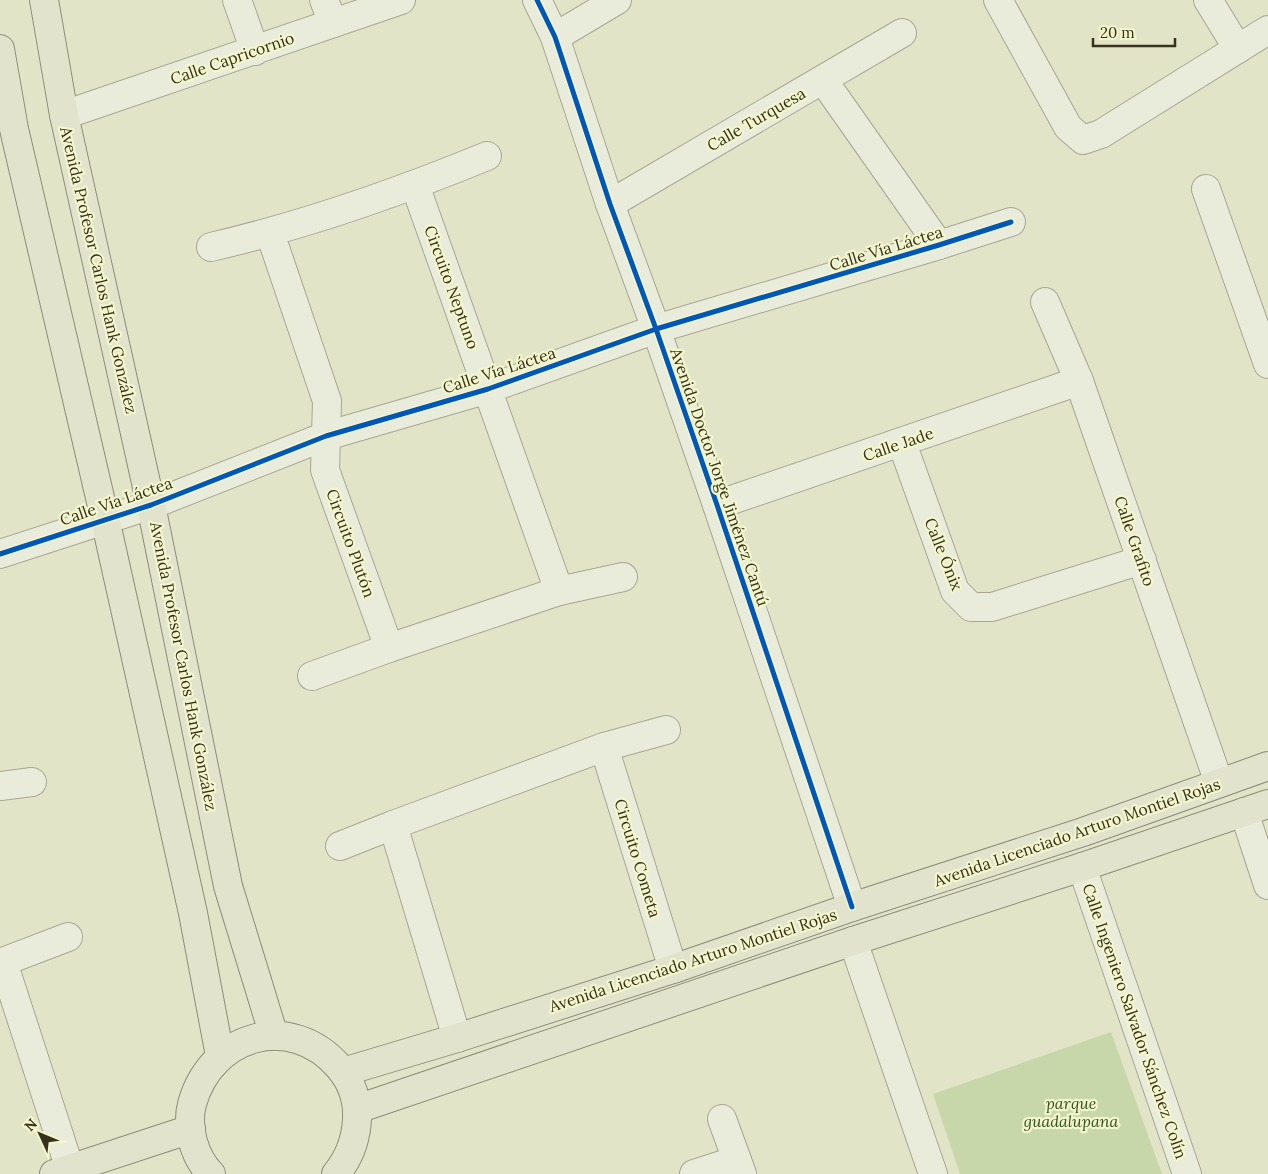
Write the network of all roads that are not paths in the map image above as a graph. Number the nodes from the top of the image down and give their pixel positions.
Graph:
1 (44, 0) edge
2 (237, 0) edge
3 (401, 0) edge
4 (537, 0) edge
5 (617, 0) edge
6 (998, 0) edge
7 (1208, 0) edge
8 (328, 11) edge
9 (1268, 30) edge
10 (902, 33) dead end
11 (555, 37) junction
12 (0, 49) edge
13 (1238, 49) junction
14 (255, 51) junction
15 (823, 80) junction
16 (64, 115) junction
17 (487, 156) dead end
18 (415, 185) junction
19 (1206, 189) dead end
20 (610, 204) junction
21 (1011, 222) dead end
22 (270, 233) junction
23 (939, 245) junction
24 (211, 247) dead end
25 (1045, 302) dead end
26 (656, 330) junction
27 (1268, 364) edge
28 (1079, 381) junction
29 (488, 389) junction
30 (326, 436) junction
31 (902, 443) junction
32 (151, 505) junction
33 (717, 505) junction
34 (105, 518) junction
35 (0, 554) edge
36 (1142, 560) junction
37 (624, 577) dead end
38 (559, 591) junction
39 (389, 648) junction
40 (312, 676) dead end
41 (666, 730) dead end
42 (604, 747) junction
43 (1268, 766) edge
44 (32, 782) dead end
45 (1219, 783) junction
46 (0, 786) edge
47 (1256, 808) edge
48 (393, 825) junction
49 (340, 846) dead end
50 (1082, 867) junction
51 (1268, 886) edge
52 (852, 907) junction
53 (68, 937) dead end
54 (853, 941) junction
55 (1, 963) edge
56 (672, 969) junction
57 (274, 1036) junction
58 (457, 1038) junction
59 (220, 1056) junction
60 (343, 1072) junction
61 (357, 1109) junction
62 (722, 1119) dead end
63 (190, 1129) junction
64 (739, 1167) edge
65 (62, 1172) edge
66 (201, 1172) edge
67 (336, 1174) edge
68 (694, 1174) edge
69 (933, 1174) edge
70 (1187, 1174) edge

1 - 16 main road, Avenida Profesor Carlos Hank González
2 - 14 street
3 - 8 street, Calle Capricornio
4 - 11 street, Avenida Doctor Jorge Jiménez Cantú
5 - 11 street
6 - 13 street
7 - 13 street
8 - 14 street, Calle Capricornio
9 - 13 street
10 - 15 street, Calle Turquesa
11 - 20 street, Avenida Doctor Jorge Jiménez Cantú
12 - 34 main road
14 - 16 street, Calle Capricornio
15 - 20 street, Calle Turquesa
15 - 23 street
16 - 32 main road, Avenida Profesor Carlos Hank González
17 - 18 street
18 - 22 street
18 - 29 street, Circuito Neptuno
19 - 27 street
20 - 26 street, Avenida Doctor Jorge Jiménez Cantú
21 - 23 street, Calle Vía Láctea
22 - 24 street
22 - 30 street
23 - 26 street, Calle Vía Láctea
25 - 28 street, Calle Grafito
26 - 29 street, Calle Vía Láctea
26 - 33 street, Avenida Doctor Jorge Jiménez Cantú
28 - 31 street, Calle Jade
28 - 36 street, Calle Grafito
29 - 30 street, Calle Vía Láctea
29 - 38 street
30 - 32 street, Calle Vía Láctea
30 - 39 street, Circuito Plutón
31 - 33 street, Calle Jade
31 - 36 street, Calle Ónix
32 - 34 street, Calle Vía Láctea
32 - 57 main road, Avenida Profesor Carlos Hank González
33 - 52 street, Avenida Doctor Jorge Jiménez Cantú
34 - 35 street, Calle Vía Láctea
34 - 59 main road
36 - 45 street, Calle Grafito
37 - 38 street
38 - 39 street
39 - 40 street
41 - 42 street
42 - 48 street
42 - 56 street, Circuito Cometa
43 - 45 main road, Avenida Licenciado Arturo Montiel Rojas
44 - 46 street
45 - 52 main road, Avenida Licenciado Arturo Montiel Rojas
47 - 50 main road, Avenida Licenciado Arturo Montiel Rojas
47 - 51 street
48 - 49 street
48 - 58 street
50 - 54 main road, Avenida Licenciado Arturo Montiel Rojas
50 - 70 street, Calle Ingeniero Salvador Sánchez Colín
52 - 56 main road, Avenida Licenciado Arturo Montiel Rojas
53 - 55 street
54 - 61 main road, Avenida Licenciado Arturo Montiel Rojas
54 - 69 street
55 - 65 street
56 - 58 main road, Avenida Licenciado Arturo Montiel Rojas
57 - 59 main road
57 - 60 main road
58 - 60 main road, Avenida Licenciado Arturo Montiel Rojas
59 - 63 main road
60 - 61 main road
61 - 67 main road
62 - 64 street
63 - 65 main road
63 - 66 main road
64 - 68 street

